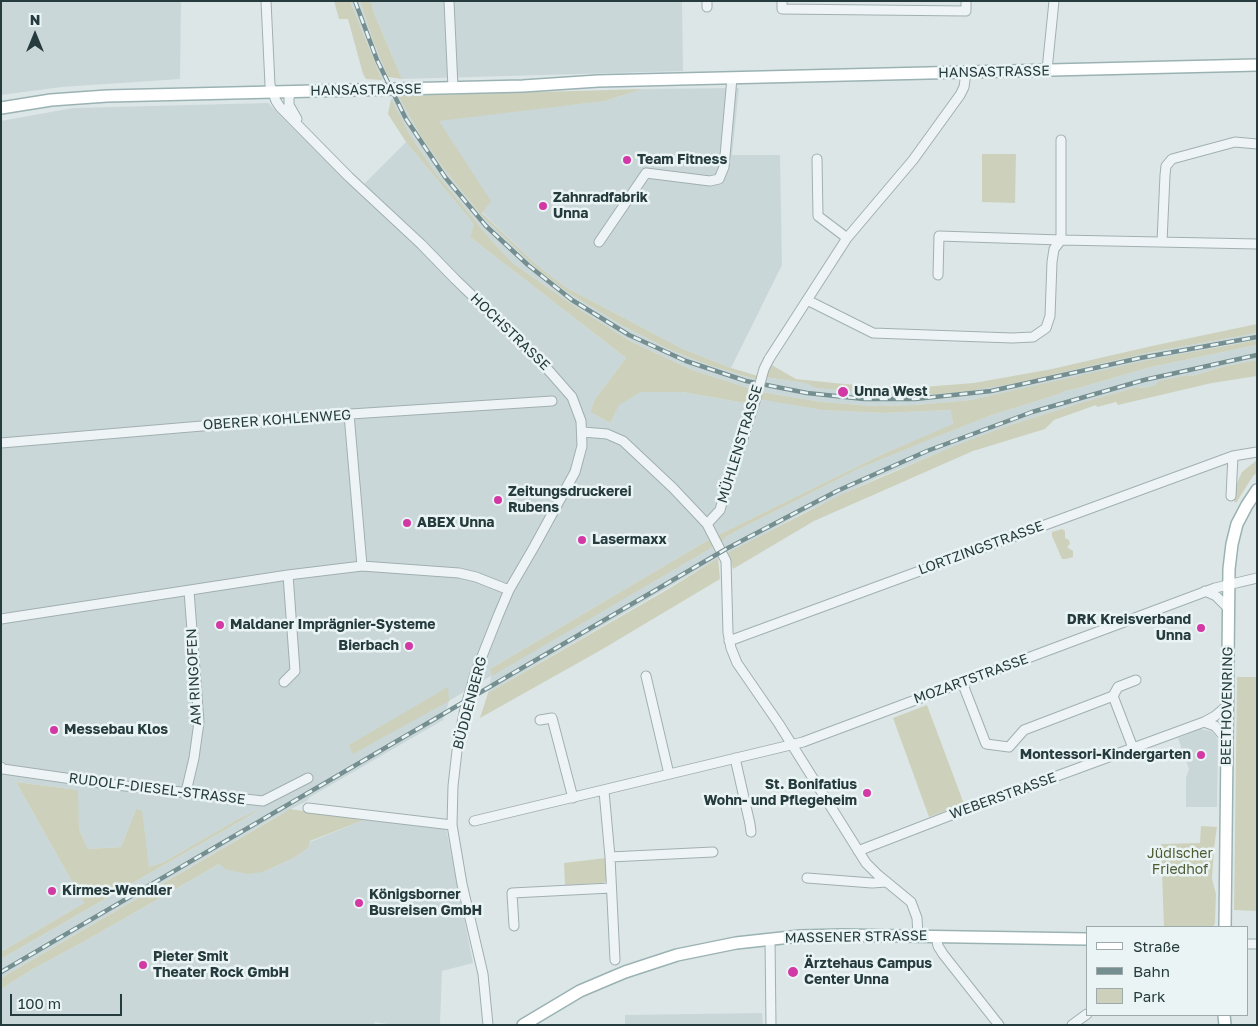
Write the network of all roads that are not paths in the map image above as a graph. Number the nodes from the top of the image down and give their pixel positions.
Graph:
1 (266, 1) edge
2 (449, 1) edge
3 (782, 1) edge
4 (966, 1) edge
5 (1054, 1) edge
6 (1257, 65) edge
7 (1047, 70) junction
8 (966, 73) junction
9 (732, 78) junction
10 (453, 88) junction
11 (293, 91) junction
12 (272, 92) junction
13 (1, 108) edge
14 (305, 133) junction
15 (1061, 140) dead end
16 (1257, 144) edge
17 (817, 159) dead end
18 (848, 238) junction
19 (1061, 240) junction
20 (599, 242) dead end
21 (1162, 242) junction
22 (1257, 244) edge
23 (938, 275) dead end
24 (807, 300) junction
25 (552, 401) dead end
26 (350, 414) junction
27 (583, 432) junction
28 (1, 442) edge
29 (1257, 452) edge
30 (1233, 456) junction
31 (1257, 490) edge
32 (1231, 496) dead end
33 (707, 524) junction
34 (362, 566) junction
35 (288, 575) junction
36 (1257, 578) edge
37 (1229, 584) junction
38 (509, 590) junction
39 (189, 591) junction
40 (1205, 592) junction
41 (1229, 608) junction
42 (1, 619) edge
43 (729, 641) junction
44 (646, 676) dead end
45 (1136, 680) dead end
46 (284, 682) dead end
47 (962, 682) junction
48 (1113, 696) junction
49 (1228, 706) junction
50 (540, 720) dead end
51 (1204, 722) junction
52 (1227, 740) junction
53 (792, 744) junction
54 (1133, 748) junction
55 (735, 758) junction
56 (2, 769) edge
57 (669, 774) junction
58 (308, 778) dead end
59 (604, 791) junction
60 (186, 792) junction
61 (573, 798) junction
62 (308, 808) dead end
63 (474, 821) dead end
64 (452, 825) junction
65 (751, 832) dead end
66 (713, 852) dead end
67 (858, 852) junction
68 (610, 857) junction
69 (807, 878) dead end
70 (887, 882) junction
71 (612, 888) junction
72 (514, 926) dead end
73 (1224, 926) edge
74 (918, 936) junction
75 (936, 936) junction
76 (770, 938) junction
77 (1086, 938) edge
78 (615, 960) dead end
79 (1086, 1015) edge
80 (488, 1025) edge
81 (523, 1025) edge
82 (771, 1025) edge
83 (999, 1025) edge
84 (1072, 1025) edge

1 - 12 street
2 - 10 street
3 - 4 street
5 - 7 street
6 - 7 main road, HANSASTRASSE
7 - 8 main road, HANSASTRASSE
8 - 9 main road, HANSASTRASSE
8 - 18 street, MÜHLENSTRASSE
9 - 10 main road, HANSASTRASSE
9 - 20 street
10 - 11 main road, HANSASTRASSE
11 - 12 main road, HANSASTRASSE
11 - 14 street, HOCHSTRASSE
12 - 13 main road, HANSASTRASSE
12 - 14 street, HOCHSTRASSE
14 - 27 street, HOCHSTRASSE
15 - 19 street
16 - 21 street
17 - 18 street
18 - 24 street, MÜHLENSTRASSE
19 - 21 street
19 - 23 street
19 - 24 street
21 - 22 street
24 - 33 street, MÜHLENSTRASSE, bridge
25 - 26 street, OBERER KOHLENWEG
26 - 28 street, OBERER KOHLENWEG
26 - 34 street
27 - 33 street
27 - 38 street, BÜDDENBERG
29 - 30 street, LORTZINGSTRASSE
30 - 32 street
30 - 43 street, LORTZINGSTRASSE
31 - 37 main road, BEETHOVENRING
33 - 43 street
34 - 35 street
34 - 38 street
35 - 39 street
35 - 46 street
36 - 37 street, MOZARTSTRASSE
37 - 40 street, MOZARTSTRASSE
37 - 41 main road, BEETHOVENRING
38 - 64 street, BÜDDENBERG
39 - 42 street
39 - 60 street, AM RINGOFEN
40 - 41 street
40 - 47 street, MOZARTSTRASSE
41 - 49 main road, BEETHOVENRING
43 - 53 street
44 - 57 street
45 - 48 street
47 - 48 street
47 - 53 street, MOZARTSTRASSE
48 - 54 street
49 - 51 street, WEBERSTRASSE
49 - 52 main road, BEETHOVENRING
50 - 61 street
51 - 52 street
51 - 54 street, WEBERSTRASSE
52 - 73 main road, BEETHOVENRING
53 - 55 street, MOZARTSTRASSE
53 - 67 street
54 - 67 street, WEBERSTRASSE
55 - 57 street, MOZARTSTRASSE
55 - 65 street
56 - 60 street, RUDOLF-DIESEL-STRASSE
57 - 59 street, MOZARTSTRASSE
58 - 60 street, RUDOLF-DIESEL-STRASSE
59 - 61 street, MOZARTSTRASSE
59 - 68 street
61 - 63 street, MOZARTSTRASSE
62 - 64 street
64 - 80 street, BÜDDENBERG
66 - 68 street
67 - 70 street
68 - 71 street
69 - 70 street
70 - 74 street
71 - 72 street
71 - 78 street
74 - 75 main road, MASSENER STRASSE
74 - 76 main road, MASSENER STRASSE
75 - 77 main road, MASSENER STRASSE
75 - 83 street
76 - 81 main road, MASSENER STRASSE
76 - 82 street
79 - 84 street

